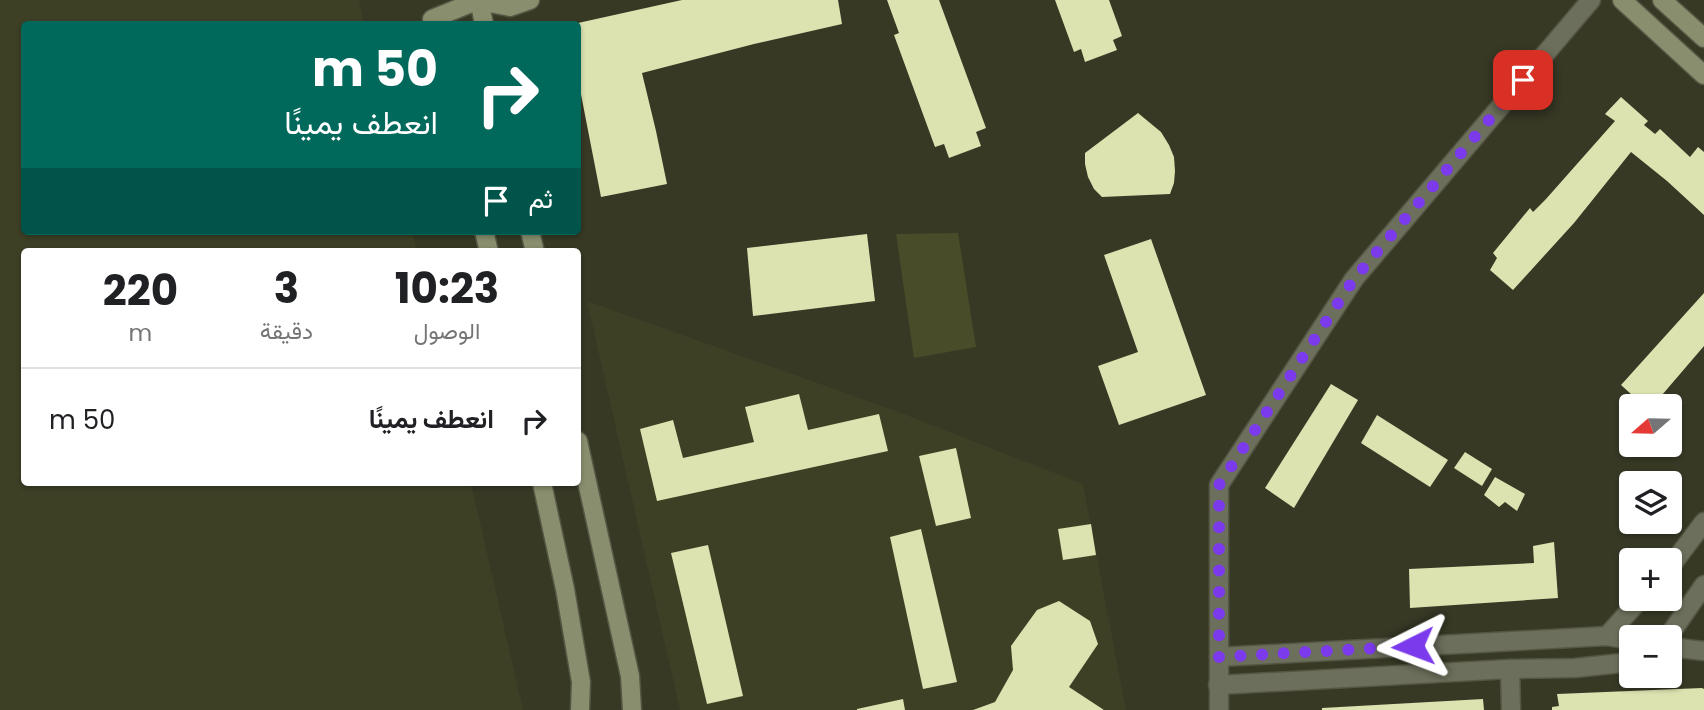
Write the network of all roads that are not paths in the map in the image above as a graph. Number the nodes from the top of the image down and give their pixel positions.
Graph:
1 (429, 0) edge
2 (479, 0) edge
3 (530, 0) edge
4 (1591, 0) edge
5 (1622, 0) edge
6 (1662, 0) edge
7 (433, 21) edge
8 (435, 21) edge
9 (483, 21) edge
10 (1704, 38) edge
11 (1704, 75) edge
12 (581, 455) edge
13 (542, 486) edge
14 (1704, 522) edge
15 (1682, 551) edge
16 (1704, 585) edge
17 (1629, 611) edge
18 (1676, 625) edge
19 (1607, 636) junction
20 (1619, 638) edge
21 (1682, 648) edge
22 (1704, 651) edge
23 (1219, 657) junction
24 (1619, 663) edge
25 (1510, 669) junction
26 (1218, 685) junction
27 (580, 710) edge
28 (632, 710) edge
29 (1219, 710) edge
30 (1511, 710) edge

1 - 7 main road
2 - 3 main road
2 - 8 main road
2 - 9 main road
4 - 23 street
5 - 11 main road
6 - 10 main road
12 - 28 main road
13 - 27 main road
14 - 15 street
16 - 18 street
17 - 19 street
19 - 20 street
19 - 23 street
21 - 22 street
23 - 26 street
24 - 25 street
25 - 26 street
25 - 30 street
26 - 29 street

